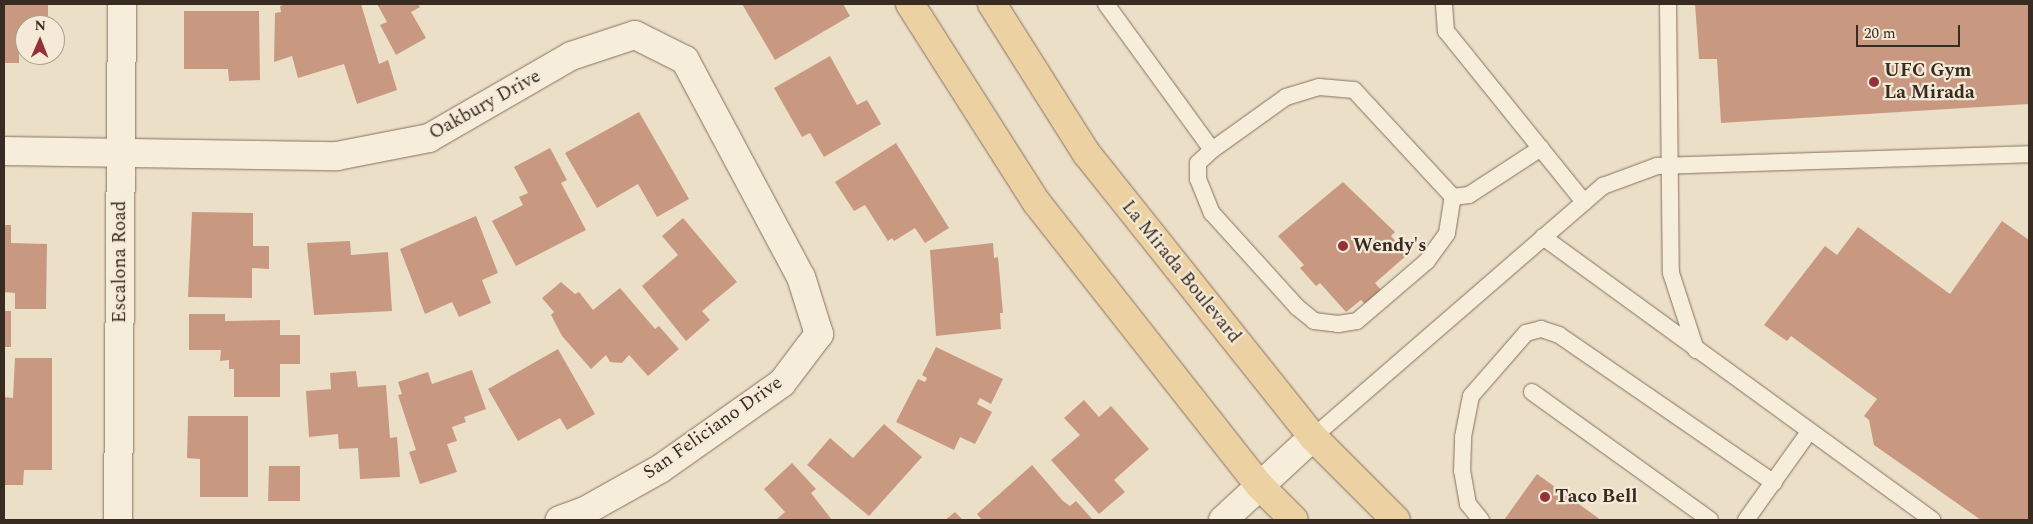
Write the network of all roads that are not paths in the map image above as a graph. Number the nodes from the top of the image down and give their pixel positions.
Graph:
1 (122, 4) edge
2 (910, 4) edge
3 (992, 4) edge
4 (1106, 4) edge
5 (1444, 4) edge
6 (1668, 4) edge
7 (1541, 148) junction
8 (1212, 150) junction
9 (4, 151) edge
10 (120, 154) junction
11 (2029, 154) edge
12 (1672, 166) junction
13 (754, 193) joint
14 (1453, 197) junction
15 (1584, 202) junction
16 (1543, 237) junction
17 (1696, 350) junction
18 (1532, 392) dead end
19 (1809, 432) junction
20 (1313, 437) junction
21 (1774, 483) junction
22 (1259, 485) junction
23 (118, 520) edge
24 (560, 520) edge
25 (1223, 520) edge
26 (1294, 520) edge
27 (1396, 520) edge
28 (1480, 520) edge
29 (1710, 520) edge
30 (1746, 520) edge
31 (1932, 520) edge

1 - 10 street, Escalona Road
2 - 22 main road
3 - 20 main road, La Mirada Boulevard
4 - 8 lane
5 - 7 lane
6 - 12 lane
7 - 14 lane
7 - 15 lane
8 - 14 lane
8 - 14 lane
9 - 10 street, Oakbury Drive
10 - 13 street, Oakbury Drive
10 - 23 street, Escalona Road
11 - 12 lane
12 - 15 lane
12 - 17 lane
13 - 24 street, San Feliciano Drive
15 - 16 lane
16 - 17 lane
16 - 20 lane
17 - 19 lane
18 - 29 lane
19 - 21 lane
19 - 31 lane
20 - 22 street
20 - 27 main road, La Mirada Boulevard
21 - 28 lane
21 - 30 lane
22 - 25 street
22 - 26 main road

